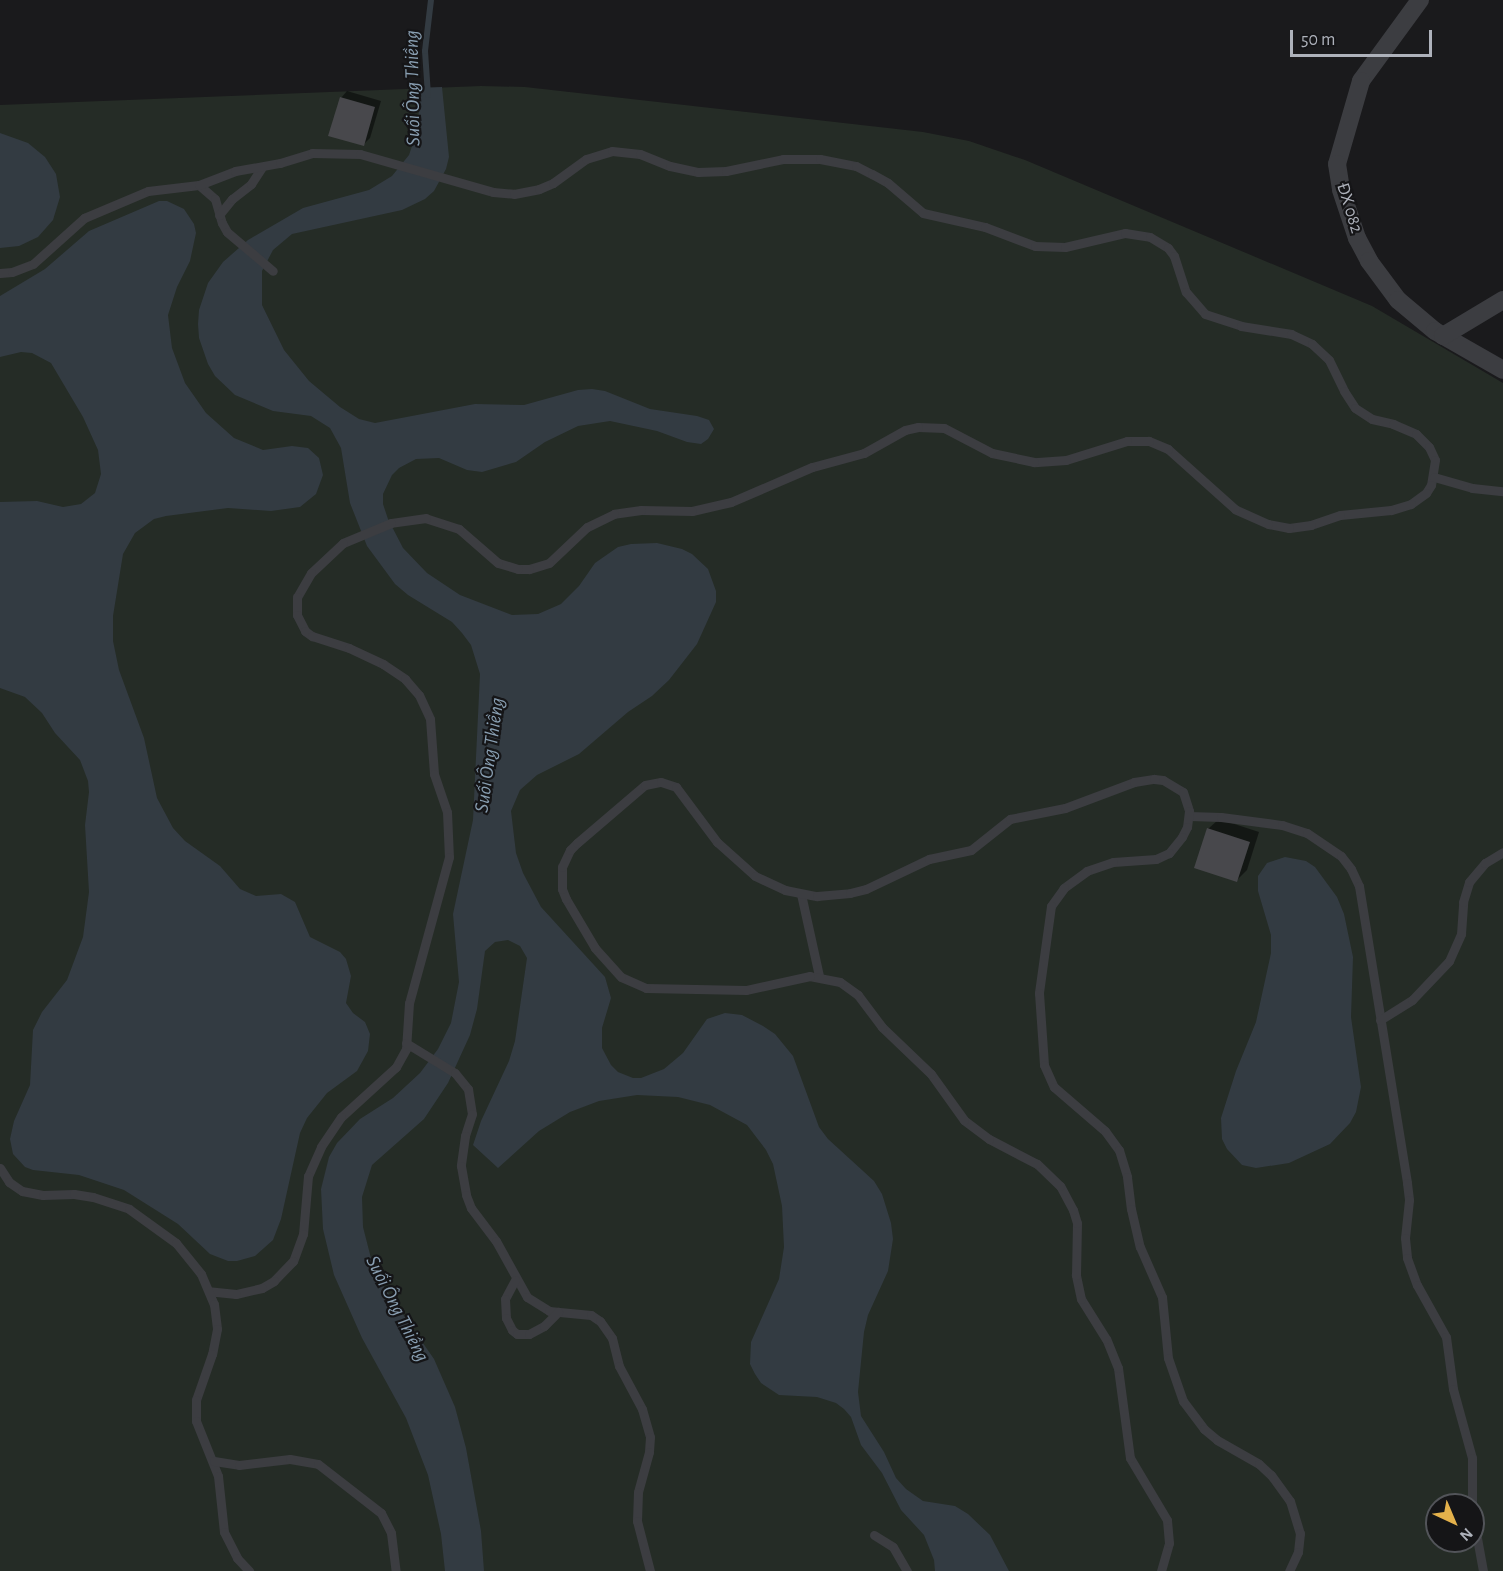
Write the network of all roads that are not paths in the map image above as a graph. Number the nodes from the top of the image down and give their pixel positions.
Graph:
1 (1420, 0) edge
2 (262, 167) junction
3 (199, 185) junction
4 (219, 214) junction
5 (273, 271) dead end
6 (0, 273) edge
7 (1503, 300) edge
8 (1443, 336) junction
9 (1503, 370) edge
10 (1434, 477) junction
11 (1503, 491) edge
12 (1189, 816) junction
13 (1503, 852) edge
14 (801, 894) junction
15 (819, 976) junction
16 (1380, 1020) junction
17 (406, 1043) junction
18 (0, 1168) edge
19 (515, 1280) junction
20 (209, 1291) junction
21 (558, 1312) junction
22 (214, 1461) junction
23 (1472, 1493) edge
24 (874, 1535) dead end
25 (1480, 1553) edge
26 (249, 1571) edge
27 (396, 1571) edge
28 (650, 1571) edge
29 (907, 1571) edge
30 (1161, 1571) edge
31 (1289, 1571) edge
32 (1483, 1571) edge

1 - 8 street, ĐX 082
2 - 3 lane
2 - 4 lane
2 - 10 lane
3 - 4 lane
3 - 6 lane
4 - 5 lane
7 - 8 street
8 - 9 street, ĐX 082
10 - 11 lane
10 - 17 lane
12 - 14 lane
12 - 16 lane
12 - 31 lane
13 - 16 lane
14 - 15 lane
14 - 15 lane
15 - 30 lane
16 - 23 lane
17 - 19 lane
17 - 20 lane
18 - 20 lane
19 - 21 lane
19 - 21 lane
20 - 22 lane
21 - 28 lane
22 - 26 lane
22 - 27 lane
24 - 29 lane
25 - 32 lane

